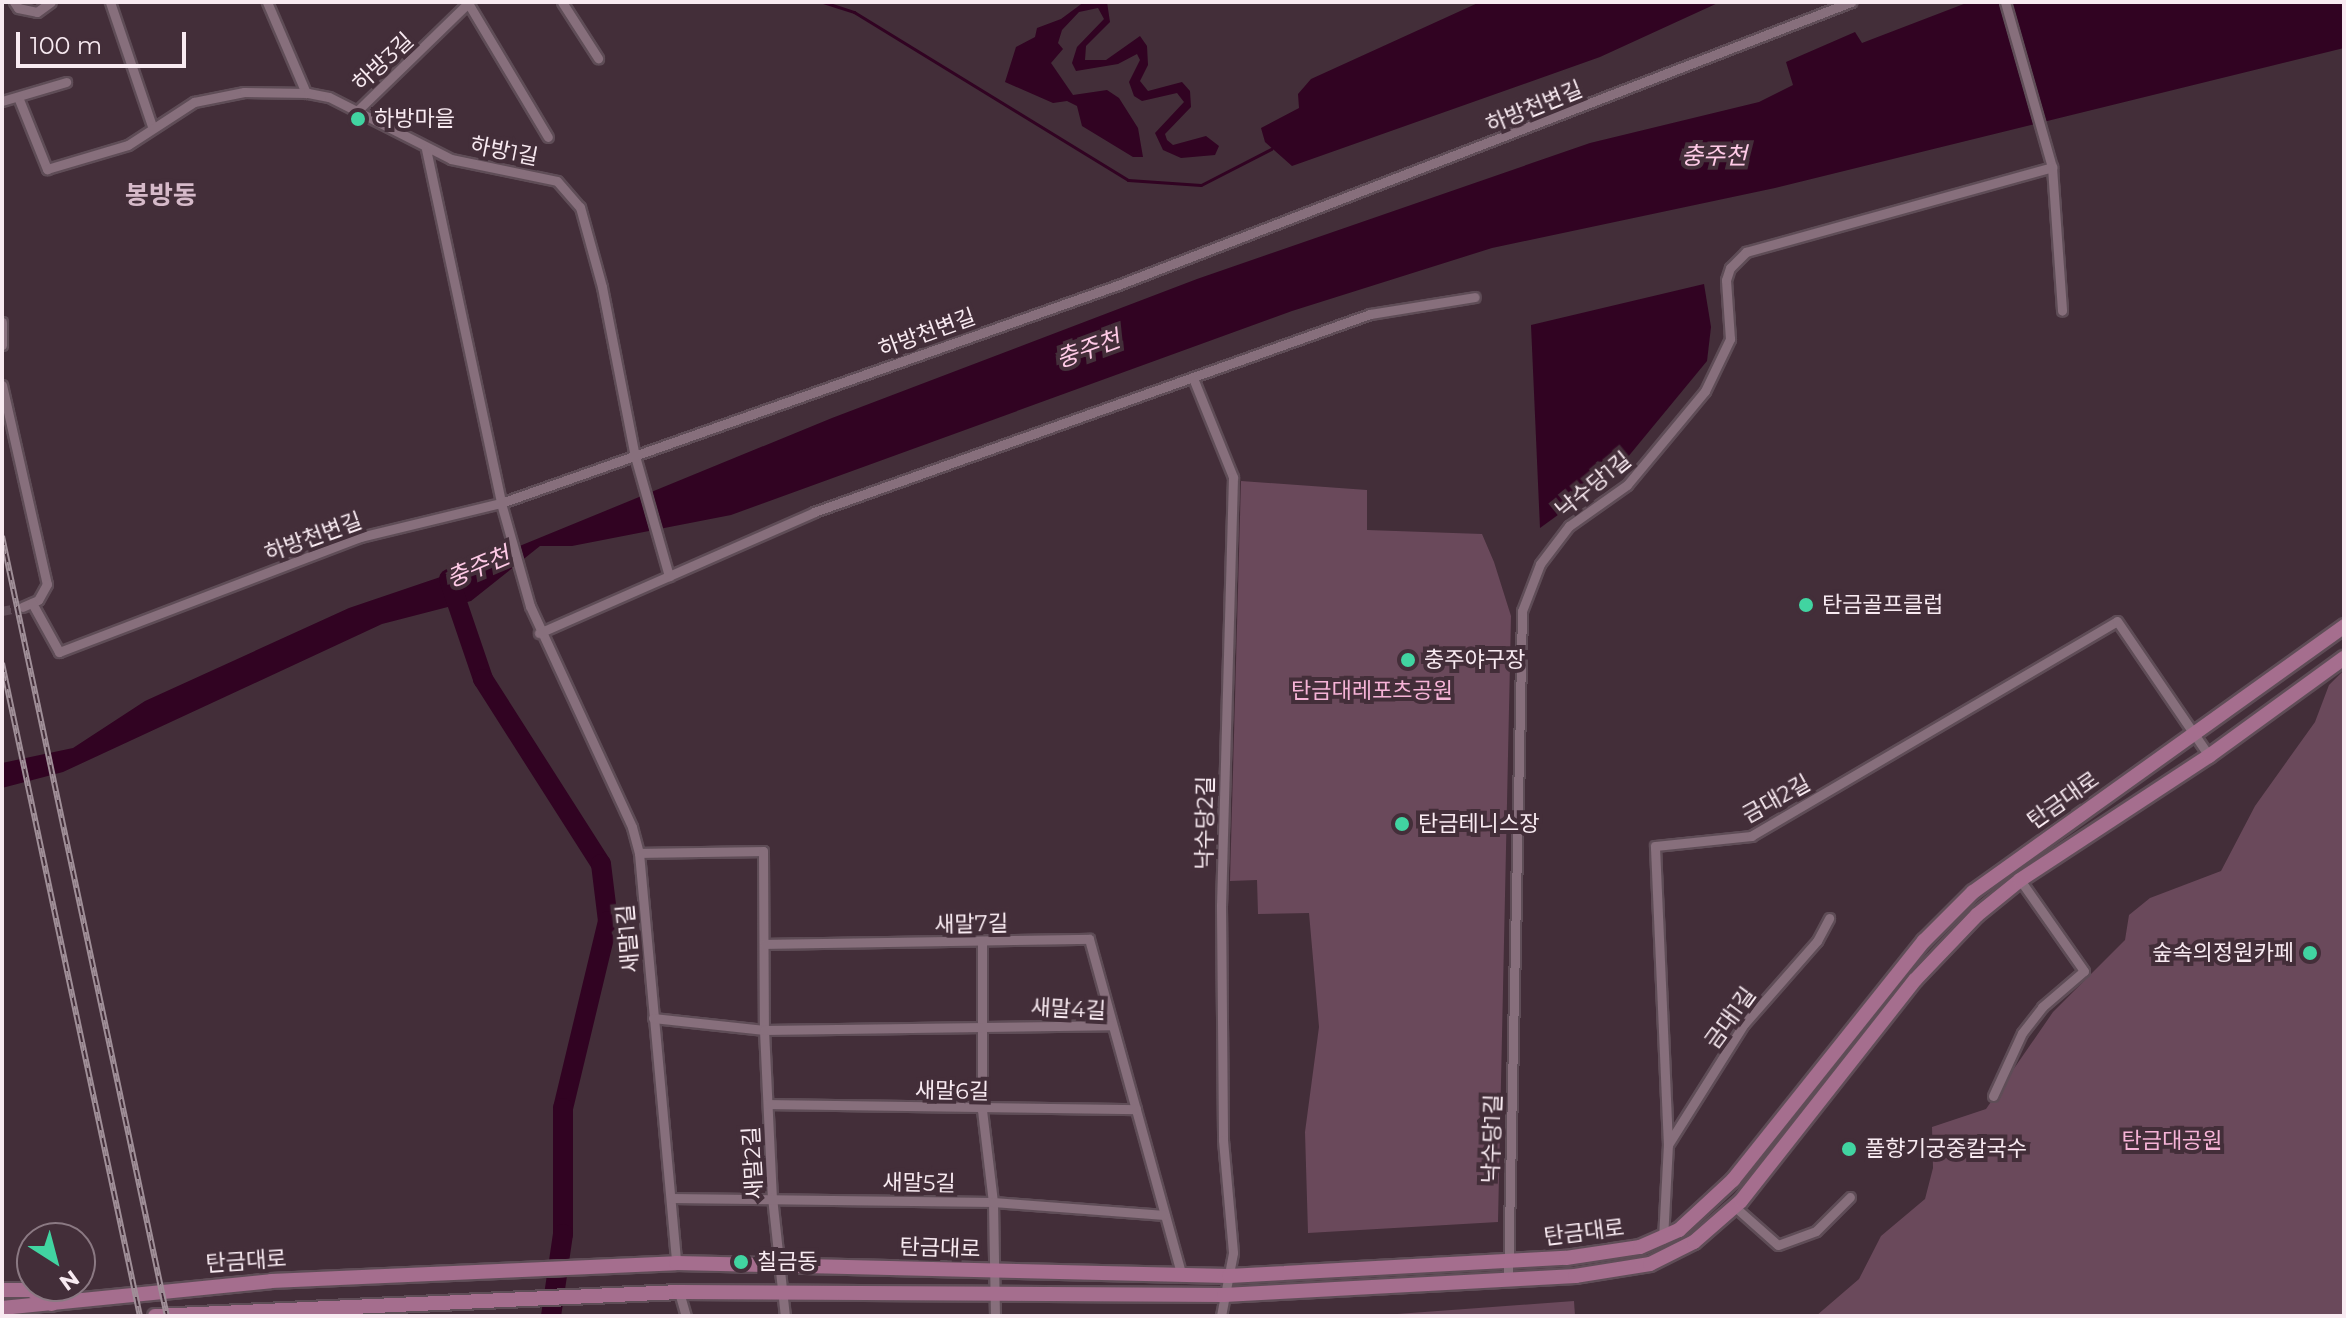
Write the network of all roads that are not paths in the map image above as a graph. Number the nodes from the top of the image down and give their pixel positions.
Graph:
1 (14, 2) edge
2 (51, 2) edge
3 (110, 2) edge
4 (267, 2) edge
5 (562, 2) edge
6 (1851, 2) edge
7 (2005, 2) edge
8 (468, 3) edge
9 (598, 58) dead end
10 (66, 82) dead end
11 (306, 93) junction
12 (18, 97) junction
13 (2, 101) edge
14 (356, 112) junction
15 (152, 126) junction
16 (548, 137) dead end
17 (426, 149) junction
18 (2052, 167) junction
19 (1475, 297) dead end
20 (2062, 311) dead end
21 (2, 322) edge
22 (2, 345) edge
23 (1193, 378) junction
24 (2, 385) edge
25 (635, 456) junction
26 (501, 503) junction
27 (669, 576) junction
28 (32, 603) junction
29 (22, 607) tunnel mouth
30 (2344, 626) edge
31 (539, 633) junction
32 (2344, 658) edge
33 (2195, 735) junction
34 (2209, 756) junction
35 (639, 853) junction
36 (2020, 880) junction
37 (1829, 918) dead end
38 (982, 942) junction
39 (764, 944) junction
40 (653, 1018) junction
41 (982, 1024) junction
42 (1112, 1025) junction
43 (764, 1030) junction
44 (1993, 1096) dead end
45 (768, 1104) junction
46 (1136, 1109) junction
47 (982, 1110) junction
48 (1668, 1145) junction
49 (772, 1197) junction
50 (1850, 1197) dead end
51 (671, 1198) junction
52 (993, 1202) junction
53 (1735, 1207) junction
54 (1165, 1215) junction
55 (1663, 1239) junction
56 (1508, 1260) junction
57 (676, 1263) junction
58 (781, 1265) junction
59 (993, 1271) junction
60 (1182, 1276) junction
61 (1229, 1276) junction
62 (1508, 1279) junction
63 (2, 1290) edge
64 (679, 1292) junction
65 (783, 1293) junction
66 (994, 1295) junction
67 (1224, 1295) junction
68 (52, 1304) junction
69 (2, 1308) edge
70 (155, 1316) edge
71 (686, 1316) edge
72 (785, 1316) edge
73 (995, 1316) edge
74 (1221, 1316) edge

1 - 2 street
3 - 15 street
4 - 11 street
5 - 9 street
6 - 25 street, 하방천변길
7 - 18 street
8 - 14 street, 하방3길
8 - 16 street, 하방3길
10 - 12 street
11 - 14 street, 하방1길
11 - 15 street, 하방1길
12 - 13 street
12 - 15 street, 하방1길
14 - 17 street, 하방1길
17 - 25 street, 하방1길
17 - 26 street, 새말1길
18 - 20 street
18 - 56 street, 낙수당1길
19 - 23 street
21 - 22 street
23 - 27 street
23 - 61 street, 낙수당2길
24 - 28 street
25 - 26 street, 하방천변길
25 - 27 street
26 - 28 street, 하방천변길
26 - 31 street, 새말1길
27 - 31 street
28 - 29 street
30 - 33 main road, 탄금대로
31 - 35 street, 새말1길
32 - 34 main road, 탄금대로
33 - 34 street
33 - 48 street, 금대2길
33 - 55 main road, 탄금대로
34 - 36 main road, 탄금대로
35 - 39 street, 새말2길
35 - 40 street, 새말1길
36 - 44 street
36 - 53 main road, 탄금대로
37 - 48 street, 금대1길
38 - 39 street, 새말7길
38 - 41 street
38 - 42 street, 새말7길
39 - 43 street, 새말2길
40 - 43 street, 새말4길
40 - 51 street, 새말1길
41 - 42 street, 새말4길
41 - 43 street, 새말4길
41 - 47 street
42 - 46 street, 새말4길
43 - 45 street, 새말2길
45 - 47 street, 새말6길
45 - 49 street, 새말2길
46 - 47 street, 새말6길
46 - 54 street, 새말4길
47 - 52 street
48 - 55 street, 금대2길
49 - 51 street, 새말5길
49 - 52 street, 새말5길
49 - 58 street, 새말2길
50 - 53 street
51 - 57 street, 새말1길
52 - 54 street, 새말5길
52 - 59 street
53 - 62 main road, 탄금대로
54 - 60 street, 새말4길
55 - 56 main road, 탄금대로
56 - 61 main road, 탄금대로
56 - 62 street, 낙수당1길
57 - 58 main road, 탄금대로
57 - 64 main road
57 - 68 main road, 탄금대로
58 - 59 main road, 탄금대로
58 - 65 street, 새말2길
59 - 60 main road, 탄금대로
59 - 66 street
60 - 61 main road, 탄금대로
61 - 67 street, 낙수당2길
62 - 67 main road, 탄금대로
63 - 68 main road
64 - 65 main road, 탄금대로
64 - 70 main road, 탄금대로
64 - 71 street
65 - 66 main road, 탄금대로
65 - 72 street, 새말2길
66 - 67 main road, 탄금대로
66 - 73 street
67 - 74 street, 낙수당2길
68 - 69 main road, 탄금대로

